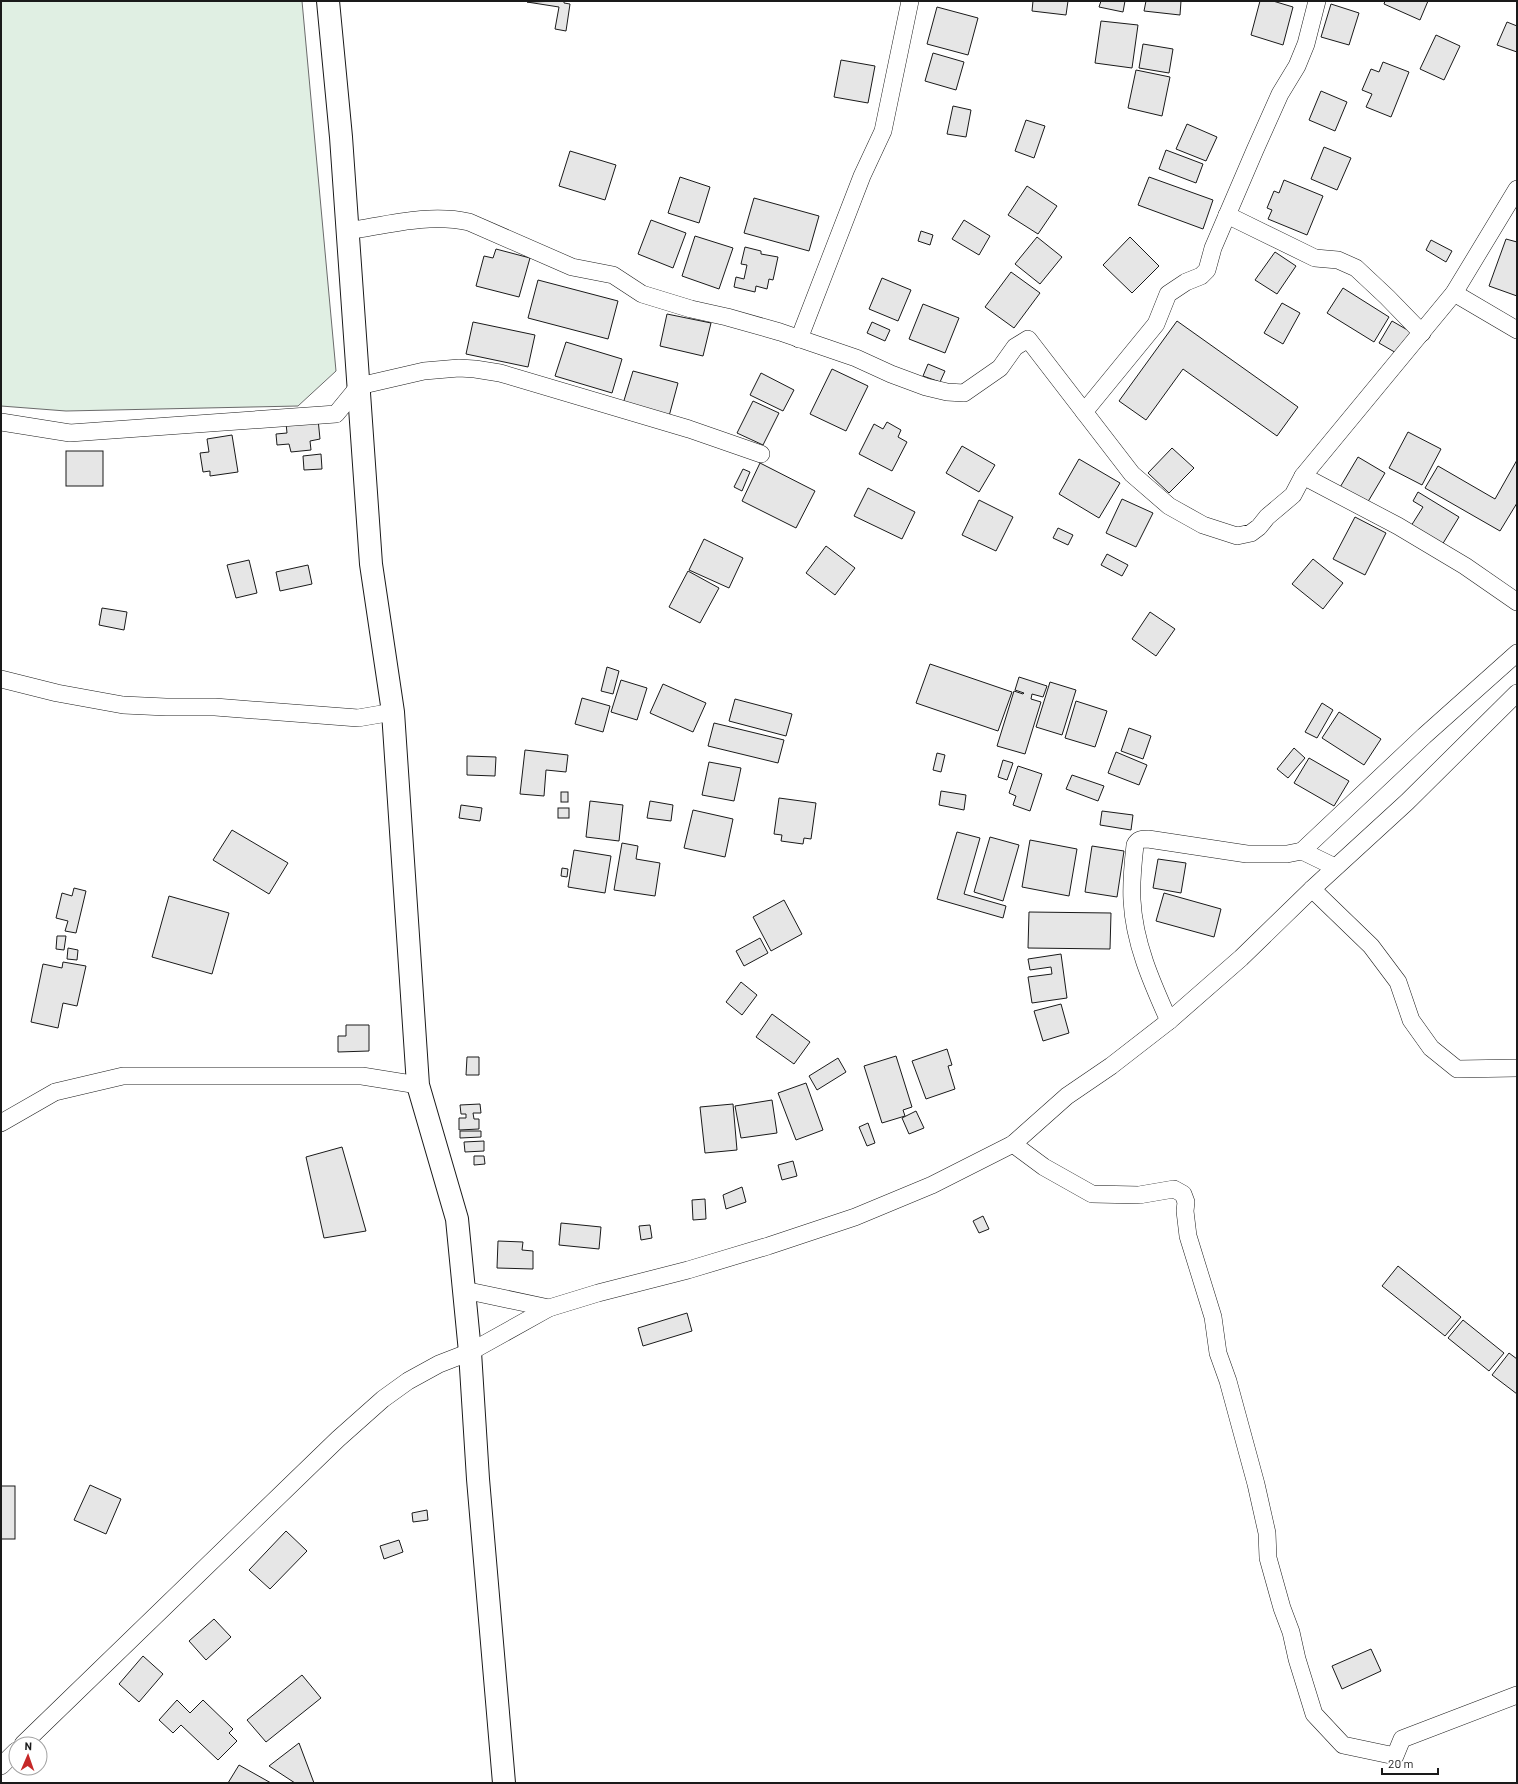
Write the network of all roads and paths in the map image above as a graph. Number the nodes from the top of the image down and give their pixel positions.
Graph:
1 (328, 1) edge
2 (910, 1) edge
3 (1317, 1) edge
4 (1517, 189) edge
5 (1227, 215) junction
6 (348, 231) junction
7 (1454, 293) junction
8 (1517, 330) edge
9 (1422, 333) junction
10 (799, 339) junction
11 (358, 386) junction
12 (1084, 412) junction
13 (1, 422) edge
14 (761, 454) dead end
15 (1303, 476) junction
16 (1517, 602) edge
17 (1517, 653) edge
18 (1, 679) edge
19 (1517, 693) edge
20 (393, 712) junction
21 (1302, 851) junction
22 (1335, 868) junction
23 (1312, 889) junction
24 (1169, 1021) junction
25 (1517, 1068) edge
26 (418, 1085) junction
27 (1, 1123) edge
28 (1013, 1144) junction
29 (464, 1290) junction
30 (549, 1308) junction
31 (470, 1352) junction
32 (1517, 1695) edge
33 (32, 1736) edge
34 (504, 1783) edge

1 - 6 main road
2 - 10 street
3 - 5 street
4 - 7 street
5 - 9 street
5 - 12 street
6 - 10 street
6 - 11 main road
7 - 8 street
7 - 9 street
9 - 15 street
10 - 12 street
11 - 13 street
11 - 14 street
11 - 20 main road
12 - 15 street
15 - 16 street
17 - 21 street
18 - 20 street
19 - 22 street
20 - 26 main road
21 - 22 street
21 - 24 street
22 - 23 street
23 - 24 street
23 - 25 street
24 - 28 street
26 - 27 street
26 - 29 main road
28 - 30 street
28 - 32 street
29 - 30 street
29 - 31 main road
30 - 31 street
31 - 33 street
31 - 34 main road

